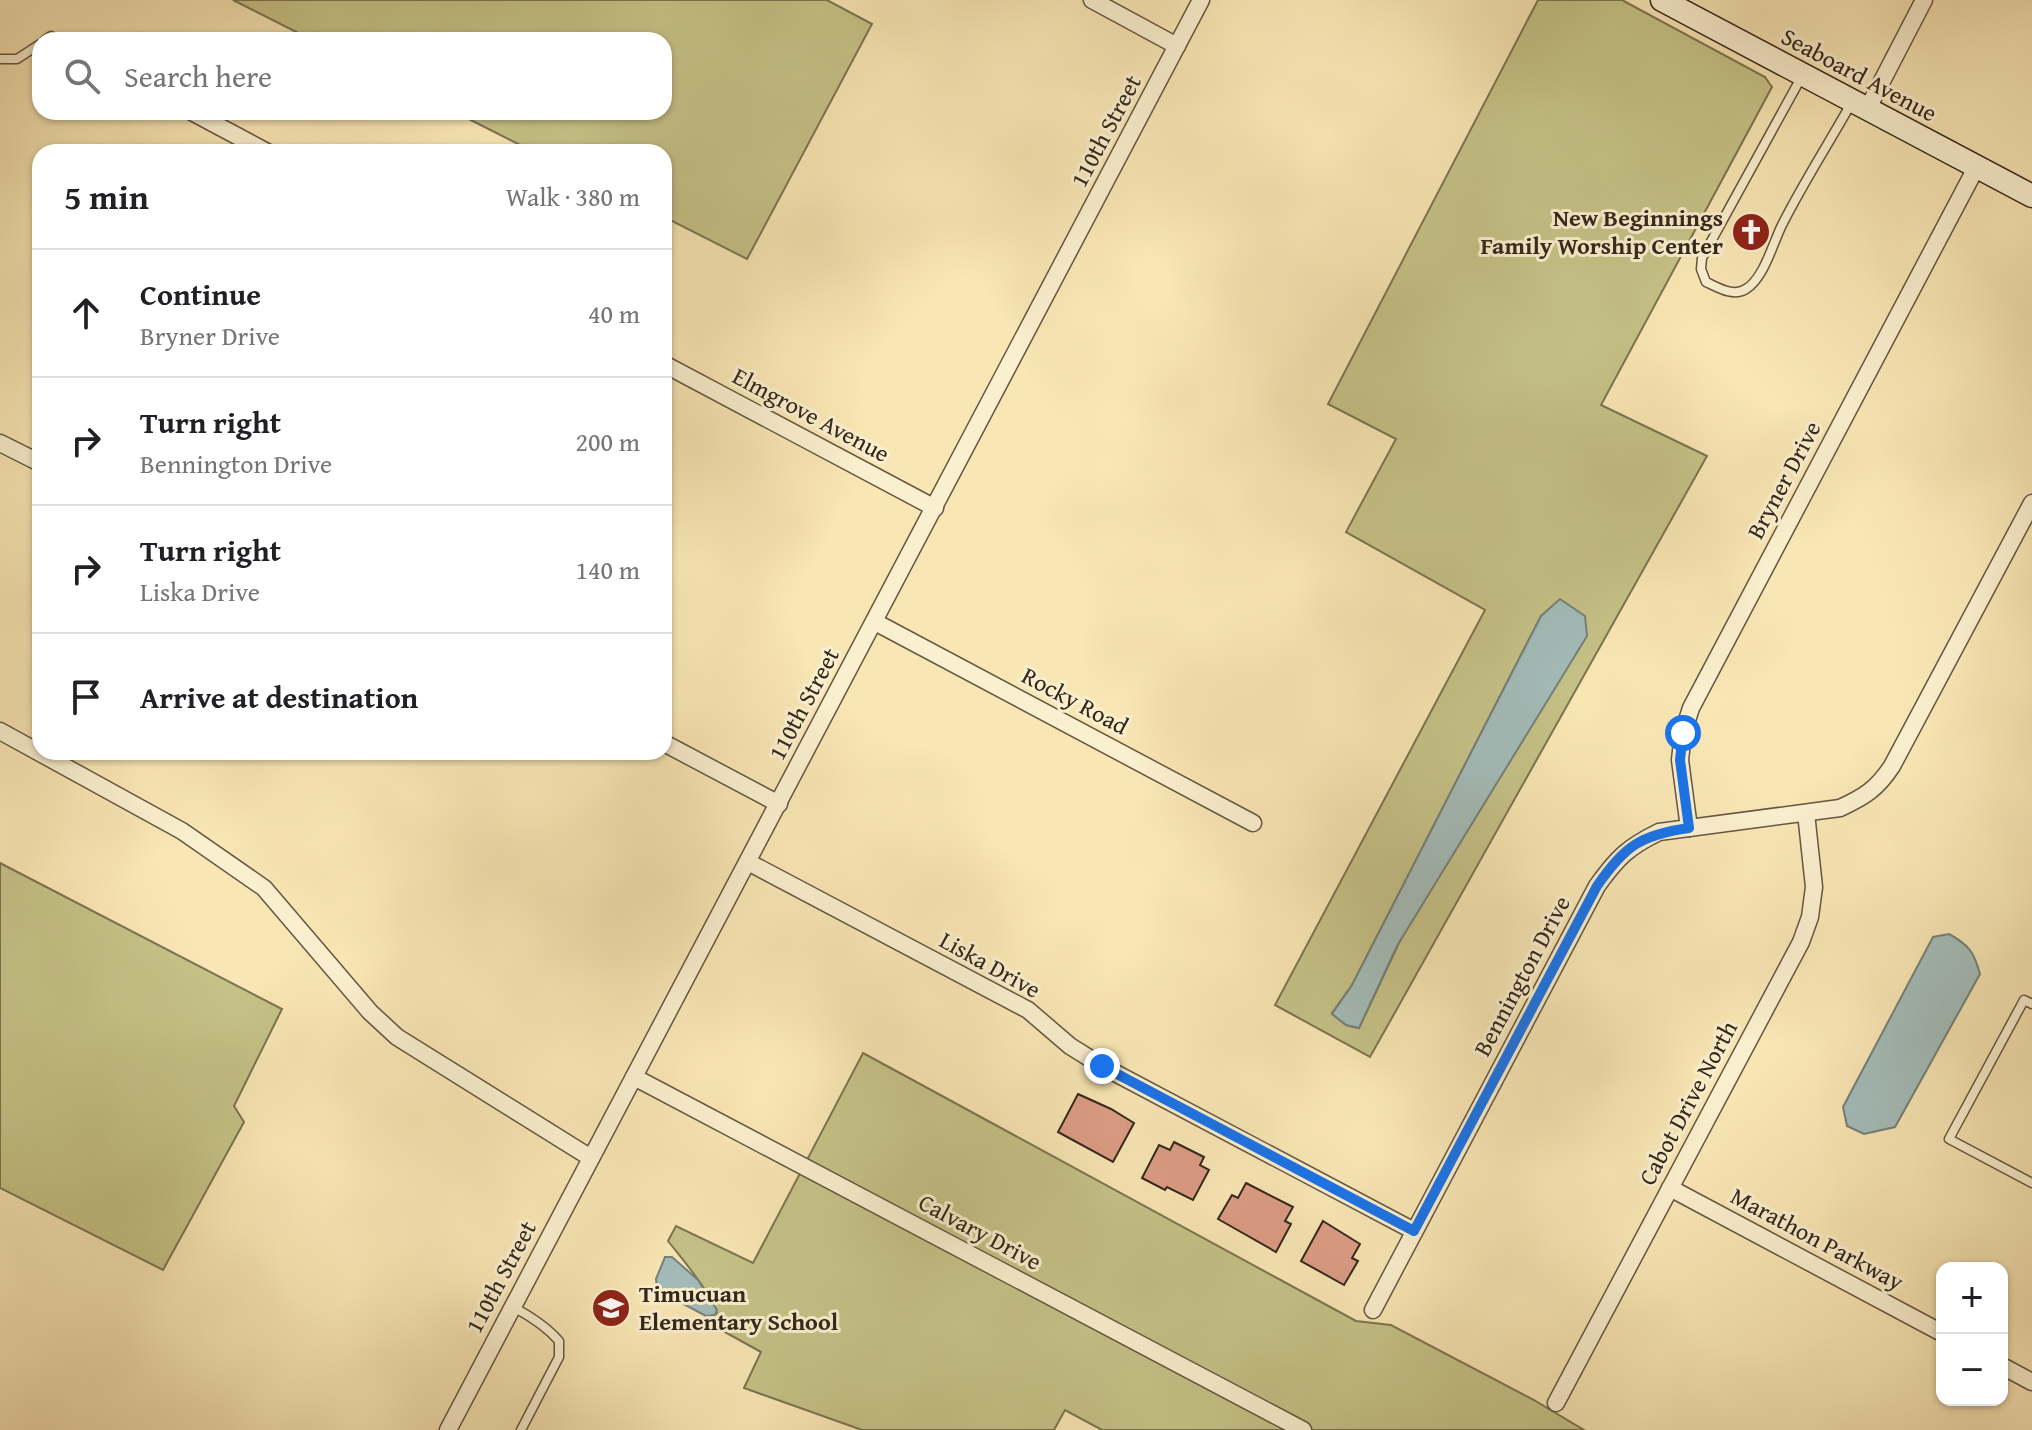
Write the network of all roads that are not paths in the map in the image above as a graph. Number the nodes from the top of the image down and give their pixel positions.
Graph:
1 (1092, 0) edge
2 (1201, 0) edge
3 (1662, 0) edge
4 (1924, 0) edge
5 (1177, 46) junction
6 (32, 49) edge
7 (0, 59) edge
8 (1803, 75) junction
9 (1860, 106) junction
10 (207, 120) edge
11 (252, 144) edge
12 (1977, 166) junction
13 (2032, 196) edge
14 (672, 368) edge
15 (0, 443) edge
16 (32, 459) edge
17 (2032, 503) edge
18 (935, 508) junction
19 (875, 622) junction
20 (0, 731) edge
21 (672, 747) edge
22 (32, 749) edge
23 (53, 760) edge
24 (779, 804) junction
25 (1806, 813) junction
26 (1253, 823) dead end
27 (1689, 828) junction
28 (748, 862) junction
29 (2032, 1004) edge
30 (634, 1077) junction
31 (591, 1158) junction
32 (2032, 1183) edge
33 (1670, 1188) junction
34 (1414, 1231) junction
35 (513, 1307) junction
36 (1373, 1310) dead end
37 (1936, 1330) edge
38 (2008, 1369) edge
39 (2032, 1382) edge
40 (1556, 1403) dead end
41 (448, 1430) edge
42 (521, 1430) edge
43 (1303, 1430) edge

1 - 5 street
2 - 5 street, 110th Street
3 - 8 street, Seaboard Avenue
4 - 9 street
5 - 18 street, 110th Street
6 - 7 lane
8 - 9 street, Seaboard Avenue
8 - 9 lane
9 - 12 street, Seaboard Avenue
10 - 11 street
12 - 13 street, Seaboard Avenue
12 - 27 street, Bryner Drive
14 - 18 street, Elmgrove Avenue
15 - 16 street
17 - 25 street, Bennington Drive
18 - 19 street, 110th Street
19 - 24 street, 110th Street
19 - 26 street, Rocky Road
20 - 22 street
21 - 24 street
23 - 31 street
24 - 28 street, 110th Street
25 - 27 street, Bennington Drive
25 - 33 street, Cabot Drive North
27 - 34 street, Bennington Drive
28 - 30 street, 110th Street
28 - 34 street, Liska Drive
29 - 32 lane
30 - 31 street, 110th Street
30 - 43 street, Calvary Drive
31 - 35 street, 110th Street
33 - 37 street, Marathon Parkway
33 - 40 street, Cabot Drive North
34 - 36 street, Bennington Drive
35 - 41 street, 110th Street
35 - 42 lane
38 - 39 street

